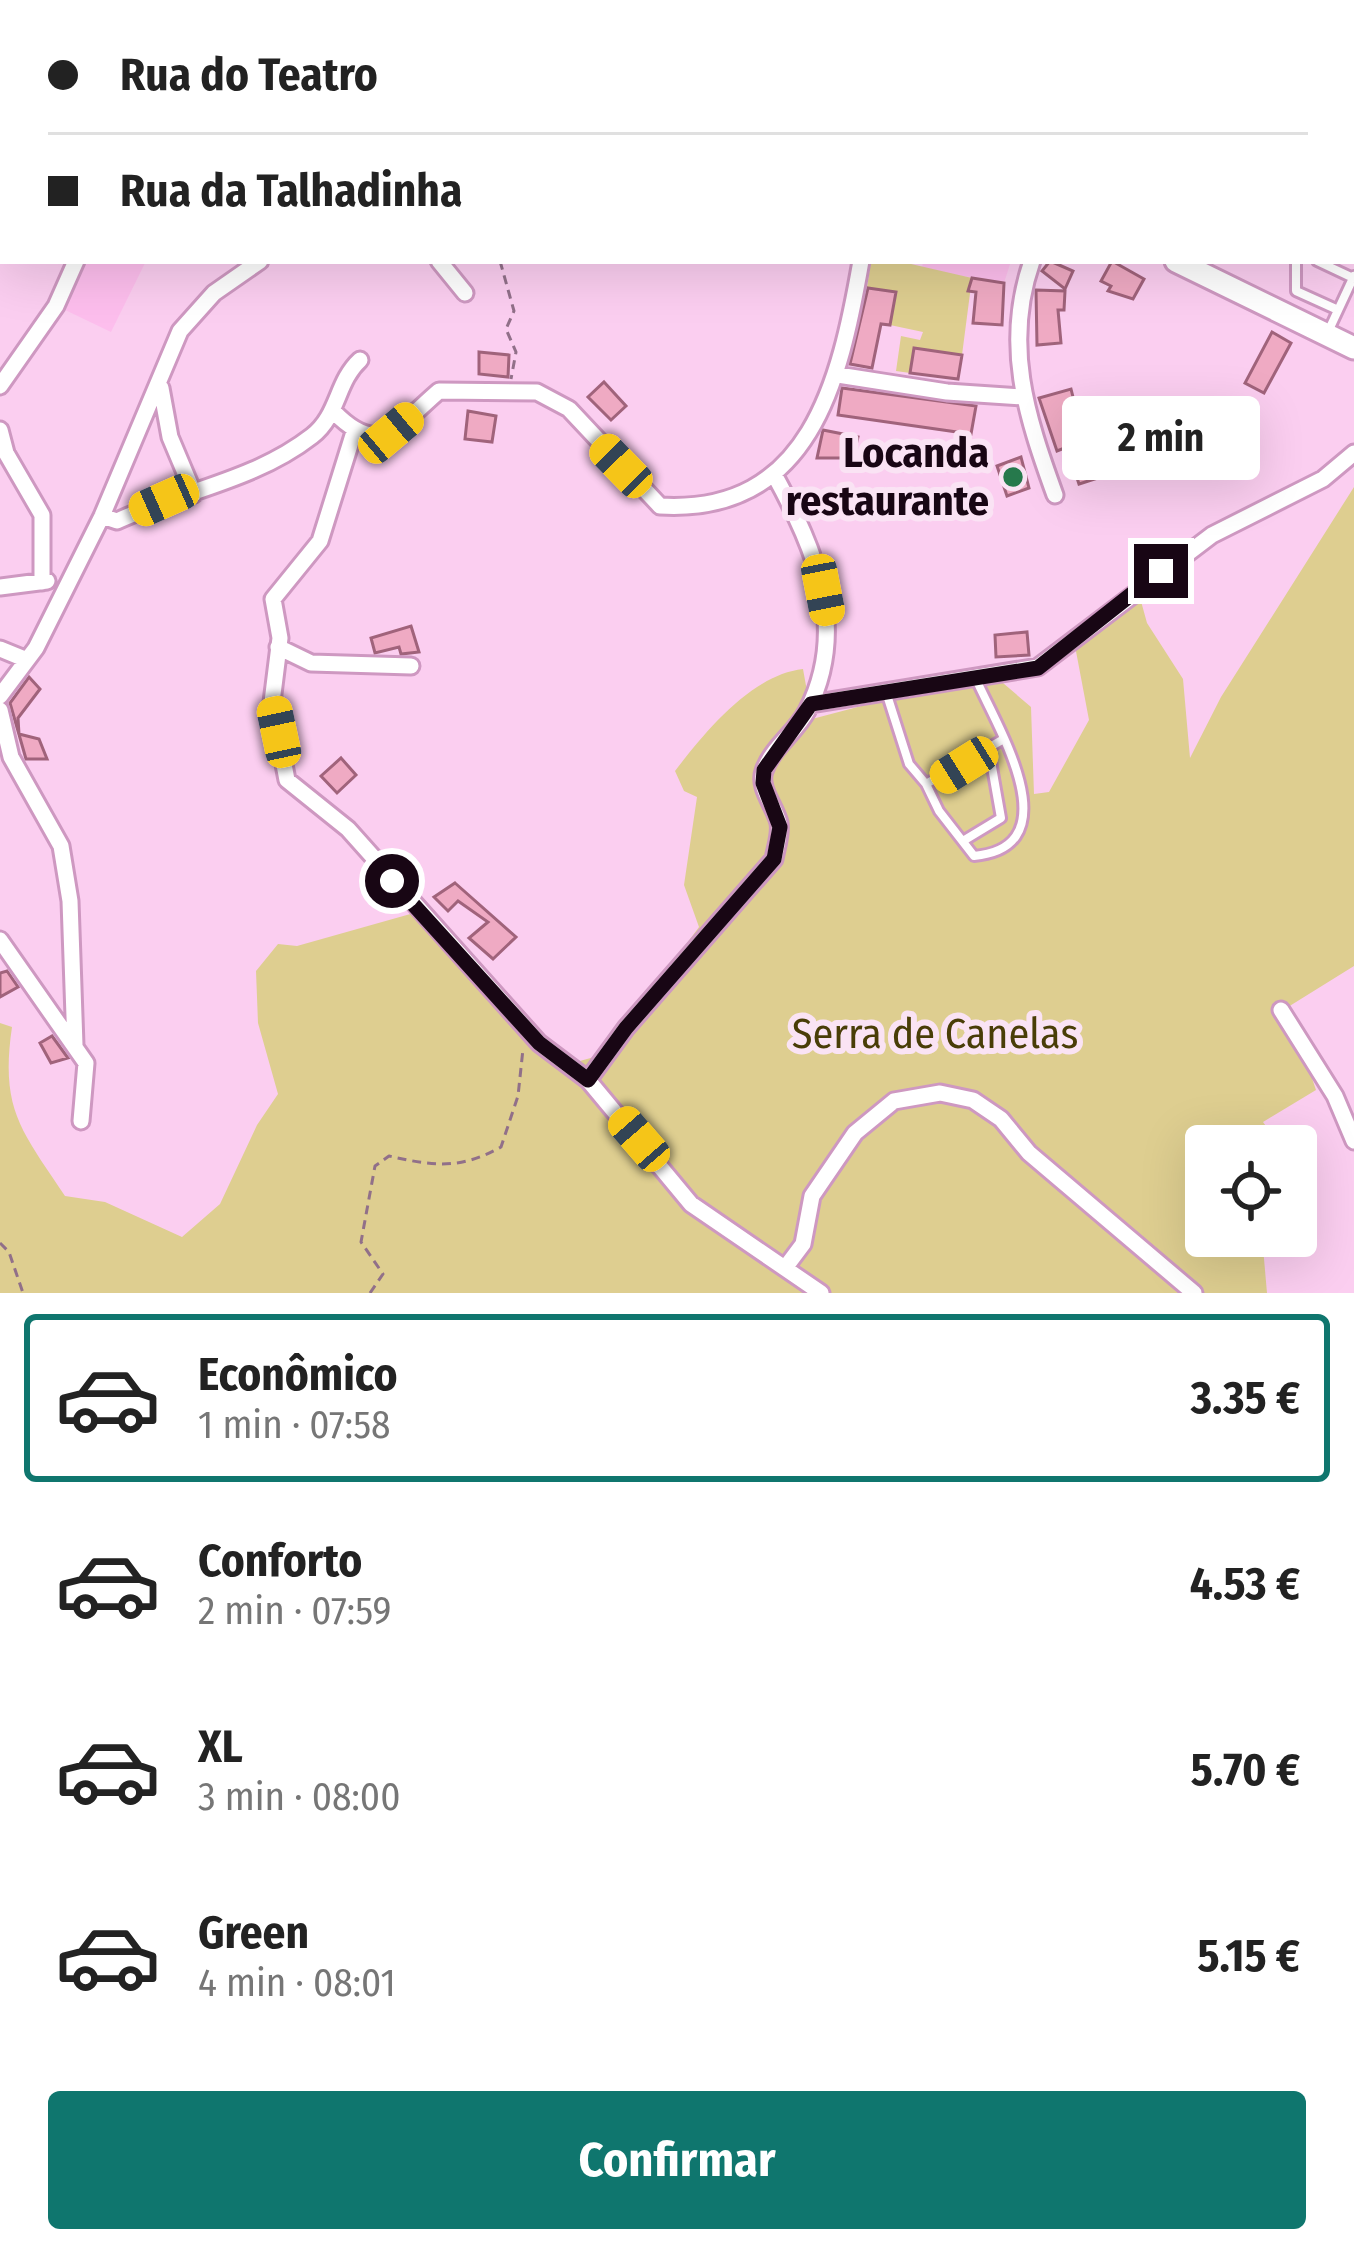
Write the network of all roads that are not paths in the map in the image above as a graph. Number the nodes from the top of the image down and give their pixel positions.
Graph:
1 (75, 264) edge
2 (256, 264) edge
3 (441, 264) edge
4 (860, 264) edge
5 (1030, 264) edge
6 (1296, 264) edge
7 (1212, 269) edge
8 (1353, 277) edge
9 (465, 293) dead end
10 (1338, 310) junction
11 (1326, 335) junction
12 (1354, 348) edge
13 (360, 360) dead end
14 (838, 375) junction
15 (160, 385) junction
16 (0, 386) edge
17 (1023, 397) junction
18 (334, 412) junction
19 (0, 430) edge
20 (354, 432) junction
21 (1354, 453) edge
22 (776, 476) junction
23 (194, 494) junction
24 (1055, 495) dead end
25 (102, 516) junction
26 (68, 576) junction
27 (42, 582) junction
28 (0, 587) edge
29 (278, 647) junction
30 (0, 649) edge
31 (27, 660) junction
32 (411, 665) dead end
33 (976, 679) junction
34 (886, 695) junction
35 (0, 696) edge
36 (811, 704) junction
37 (0, 710) edge
38 (1002, 740) junction
39 (989, 750) junction
40 (926, 784) junction
41 (963, 841) junction
42 (0, 940) edge
43 (1281, 1010) dead end
44 (75, 1046) junction
45 (588, 1080) junction
46 (81, 1121) dead end
47 (1354, 1141) edge
48 (785, 1268) junction
49 (821, 1293) edge
50 (1194, 1293) edge

1 - 16 street
2 - 15 street
3 - 9 street
4 - 14 street
5 - 17 street
6 - 10 lane
7 - 11 main road
8 - 10 lane
10 - 11 lane
11 - 12 main road
13 - 18 street
14 - 17 street
14 - 22 street
15 - 23 street
15 - 25 street
17 - 24 street
18 - 20 street
18 - 23 street
19 - 27 street
20 - 22 street
20 - 29 street
21 - 33 street
22 - 36 street
23 - 25 street
25 - 26 street
26 - 27 street
26 - 31 street
27 - 28 street
29 - 32 street
29 - 45 street
30 - 31 street
31 - 35 street
33 - 34 street
33 - 38 lane
34 - 36 street
34 - 40 lane
36 - 45 street
37 - 44 street
38 - 39 lane
38 - 41 lane
39 - 40 lane
39 - 41 lane
40 - 41 lane
42 - 44 street
43 - 47 street
44 - 46 street
45 - 48 street
48 - 49 street
48 - 50 street

